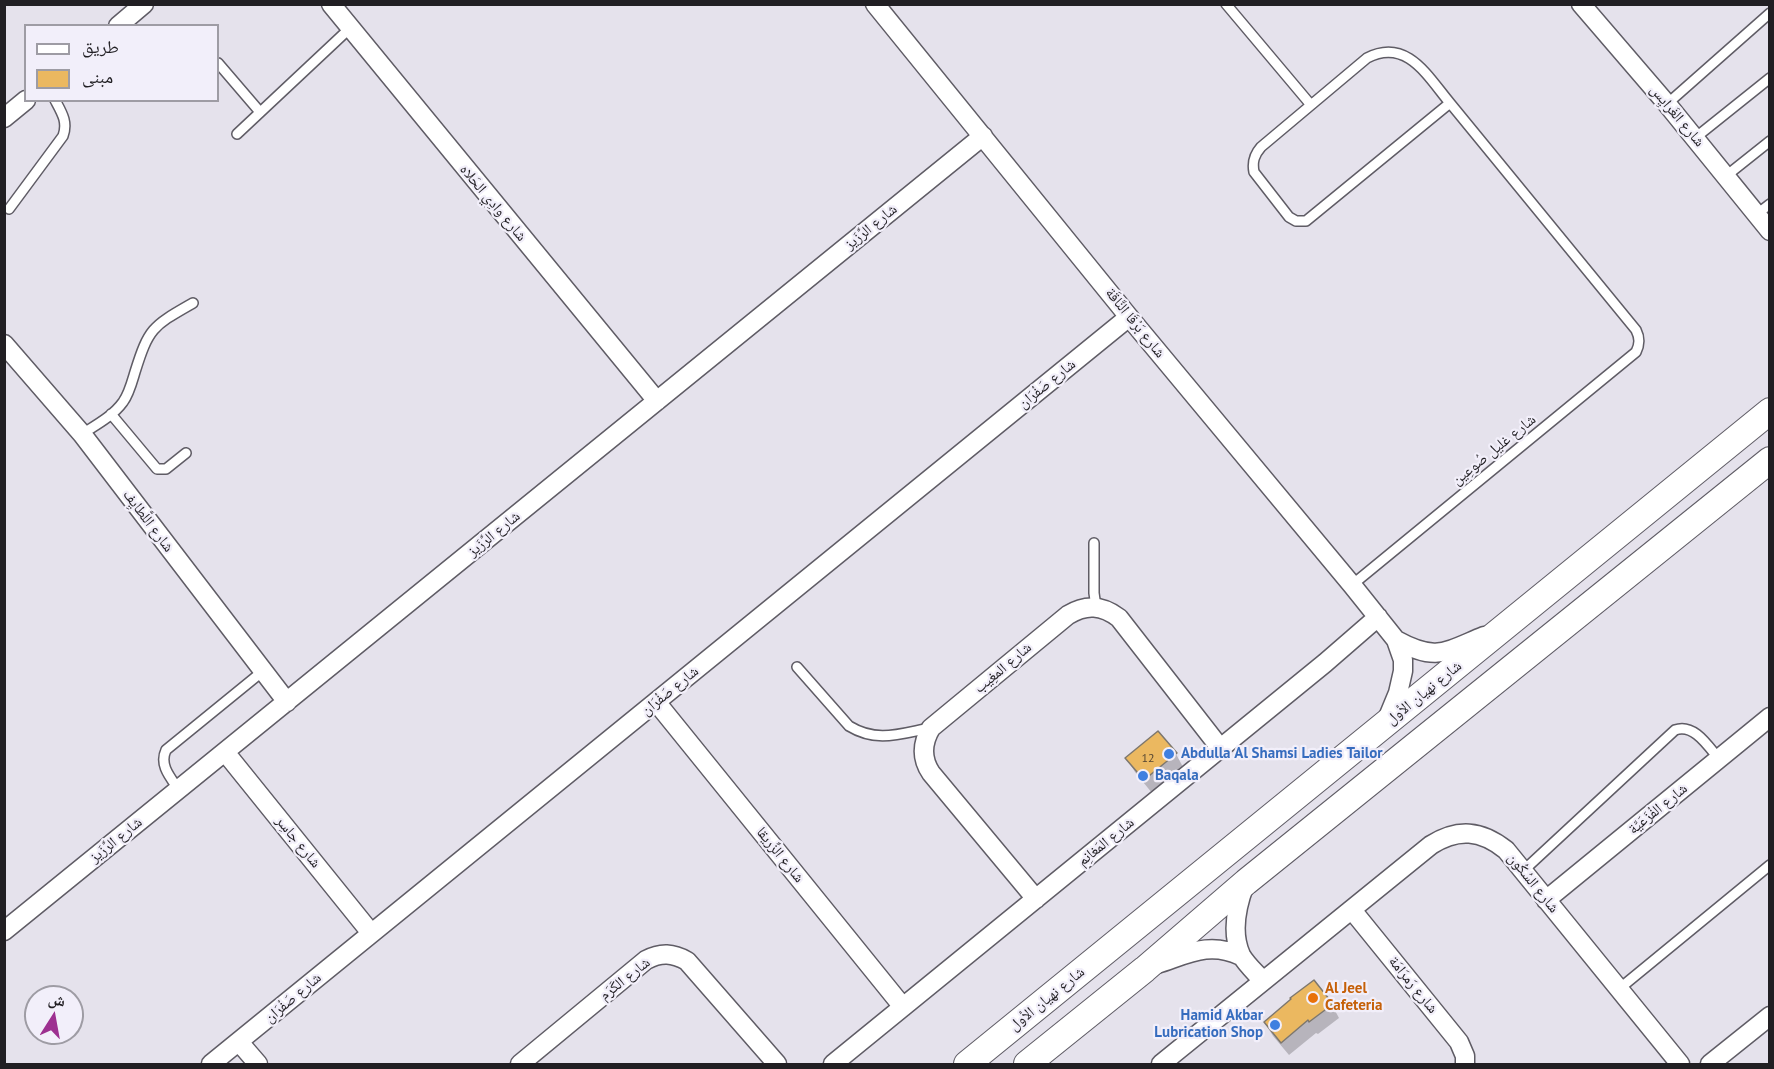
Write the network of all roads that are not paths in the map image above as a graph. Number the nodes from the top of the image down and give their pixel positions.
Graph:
1 (144, 4) edge
2 (331, 4) edge
3 (875, 4) edge
4 (1226, 4) edge
5 (1581, 4) edge
6 (1770, 13) edge
7 (120, 24) edge
8 (350, 29) junction
9 (219, 64) edge
10 (1770, 78) edge
11 (24, 102) edge
12 (56, 102) edge
13 (1450, 103) junction
14 (1668, 104) junction
15 (1311, 105) junction
16 (260, 112) junction
17 (4, 118) edge
18 (237, 134) dead end
19 (983, 136) junction
20 (1695, 138) junction
21 (1770, 141) edge
22 (1726, 176) junction
23 (9, 209) dead end
24 (1763, 209) edge
25 (1770, 231) edge
26 (193, 303) dead end
27 (1129, 316) junction
28 (4, 344) edge
29 (657, 401) junction
30 (1770, 411) edge
31 (111, 414) junction
32 (82, 434) junction
33 (186, 453) dead end
34 (1770, 460) edge
35 (1094, 543) dead end
36 (1352, 585) junction
37 (1096, 607) junction
38 (1378, 617) junction
39 (1504, 629) junction
40 (1396, 640) junction
41 (797, 667) dead end
42 (263, 671) junction
43 (287, 702) junction
44 (657, 703) junction
45 (1770, 717) edge
46 (1386, 724) junction
47 (931, 728) junction
48 (1221, 748) junction
49 (225, 752) junction
50 (1719, 759) junction
51 (179, 790) junction
52 (1770, 865) edge
53 (1523, 871) junction
54 (1246, 882) junction
55 (1036, 899) junction
56 (1546, 900) junction
57 (1352, 910) junction
58 (4, 931) edge
59 (371, 933) junction
60 (1241, 956) junction
61 (1145, 969) junction
62 (1263, 981) junction
63 (1619, 989) junction
64 (903, 1007) junction
65 (1770, 1016) edge
66 (239, 1042) junction
67 (1166, 1063) edge
68 (211, 1065) edge
69 (258, 1065) edge
70 (520, 1065) edge
71 (777, 1065) edge
72 (833, 1065) edge
73 (967, 1065) edge
74 (1027, 1065) edge
75 (1465, 1065) edge
76 (1680, 1065) edge
77 (1710, 1065) edge

1 - 7 street
2 - 8 street, شارع وادِي الحَلاه
3 - 19 street, شارع بَرْقَا النَّاقَة
4 - 15 lane
5 - 14 street, شارع الغَرايِس
6 - 14 lane
8 - 16 lane
8 - 29 street, شارع وادِي الحَلاه
9 - 16 lane
10 - 20 lane
11 - 17 street
12 - 23 lane
13 - 15 lane
13 - 15 lane
13 - 36 lane, شارع غليل صُوعِين
14 - 20 street, شارع الغَرايِس
16 - 18 lane
19 - 27 street, شارع بَرْقَا النَّاقَة
19 - 29 street, شارع الرِّزَيز
20 - 22 street, شارع الغَرايِس
21 - 22 lane
22 - 24 street, شارع الغَرايِس
24 - 25 street, شارع الغَرايِس
26 - 31 lane
27 - 36 street, شارع بَرْقَا النَّاقَة
27 - 44 street, شارع صَفْرَان
28 - 32 street, شارع اللَّطايِف
29 - 43 street, شارع الرِّزَيز
30 - 39 main road, شارع نهيان الأول
31 - 32 lane
31 - 33 lane
32 - 42 street, شارع اللَّطايِف
34 - 54 main road
35 - 37 lane
36 - 38 street, شارع بَرْقَا النَّاقَة
37 - 47 street, شارع المغِيب
37 - 48 street
38 - 40 street, شارع بَرْقَا النَّاقَة
38 - 48 street, شارع المَغانِم
39 - 40 street, شارع بَرْقَا النَّاقَة
39 - 46 main road, شارع نهيان الأول
40 - 46 street, شارع بَرْقَا النَّاقَة
41 - 47 lane
42 - 43 street, شارع اللَّطايِف
42 - 51 lane
43 - 49 street, شارع الرِّزَيز
44 - 59 street, شارع صَفْرَان
44 - 64 street, شارع الزِّريقا
45 - 50 street, شارع الفْزَعَيَّة
46 - 73 main road, شارع نهيان الأول
47 - 55 street
48 - 55 street, شارع المَغانِم
49 - 51 street, شارع الرِّزَيز
49 - 59 street, شارع جاسِر
50 - 53 lane
50 - 56 street, شارع الفْزَعَيَّة
51 - 58 street, شارع الرِّزَيز
52 - 63 lane
53 - 56 street, شارع السُكُون
53 - 57 street, شارع السُكُون
54 - 60 street
54 - 61 main road
55 - 64 street, شارع المَغانِم
56 - 63 street, شارع السُكُون
57 - 62 street, شارع السُكُون
57 - 75 street, شارع رَمرَامَة
59 - 66 street, شارع صَفْرَان
60 - 61 street
60 - 62 street
61 - 74 main road
62 - 67 street, شارع السُكُون
63 - 76 street, شارع السُكُون
64 - 72 street, شارع المَغانِم
65 - 77 street
66 - 68 street, شارع صَفْرَان
66 - 69 street
70 - 71 street, شارع الكَرَم

